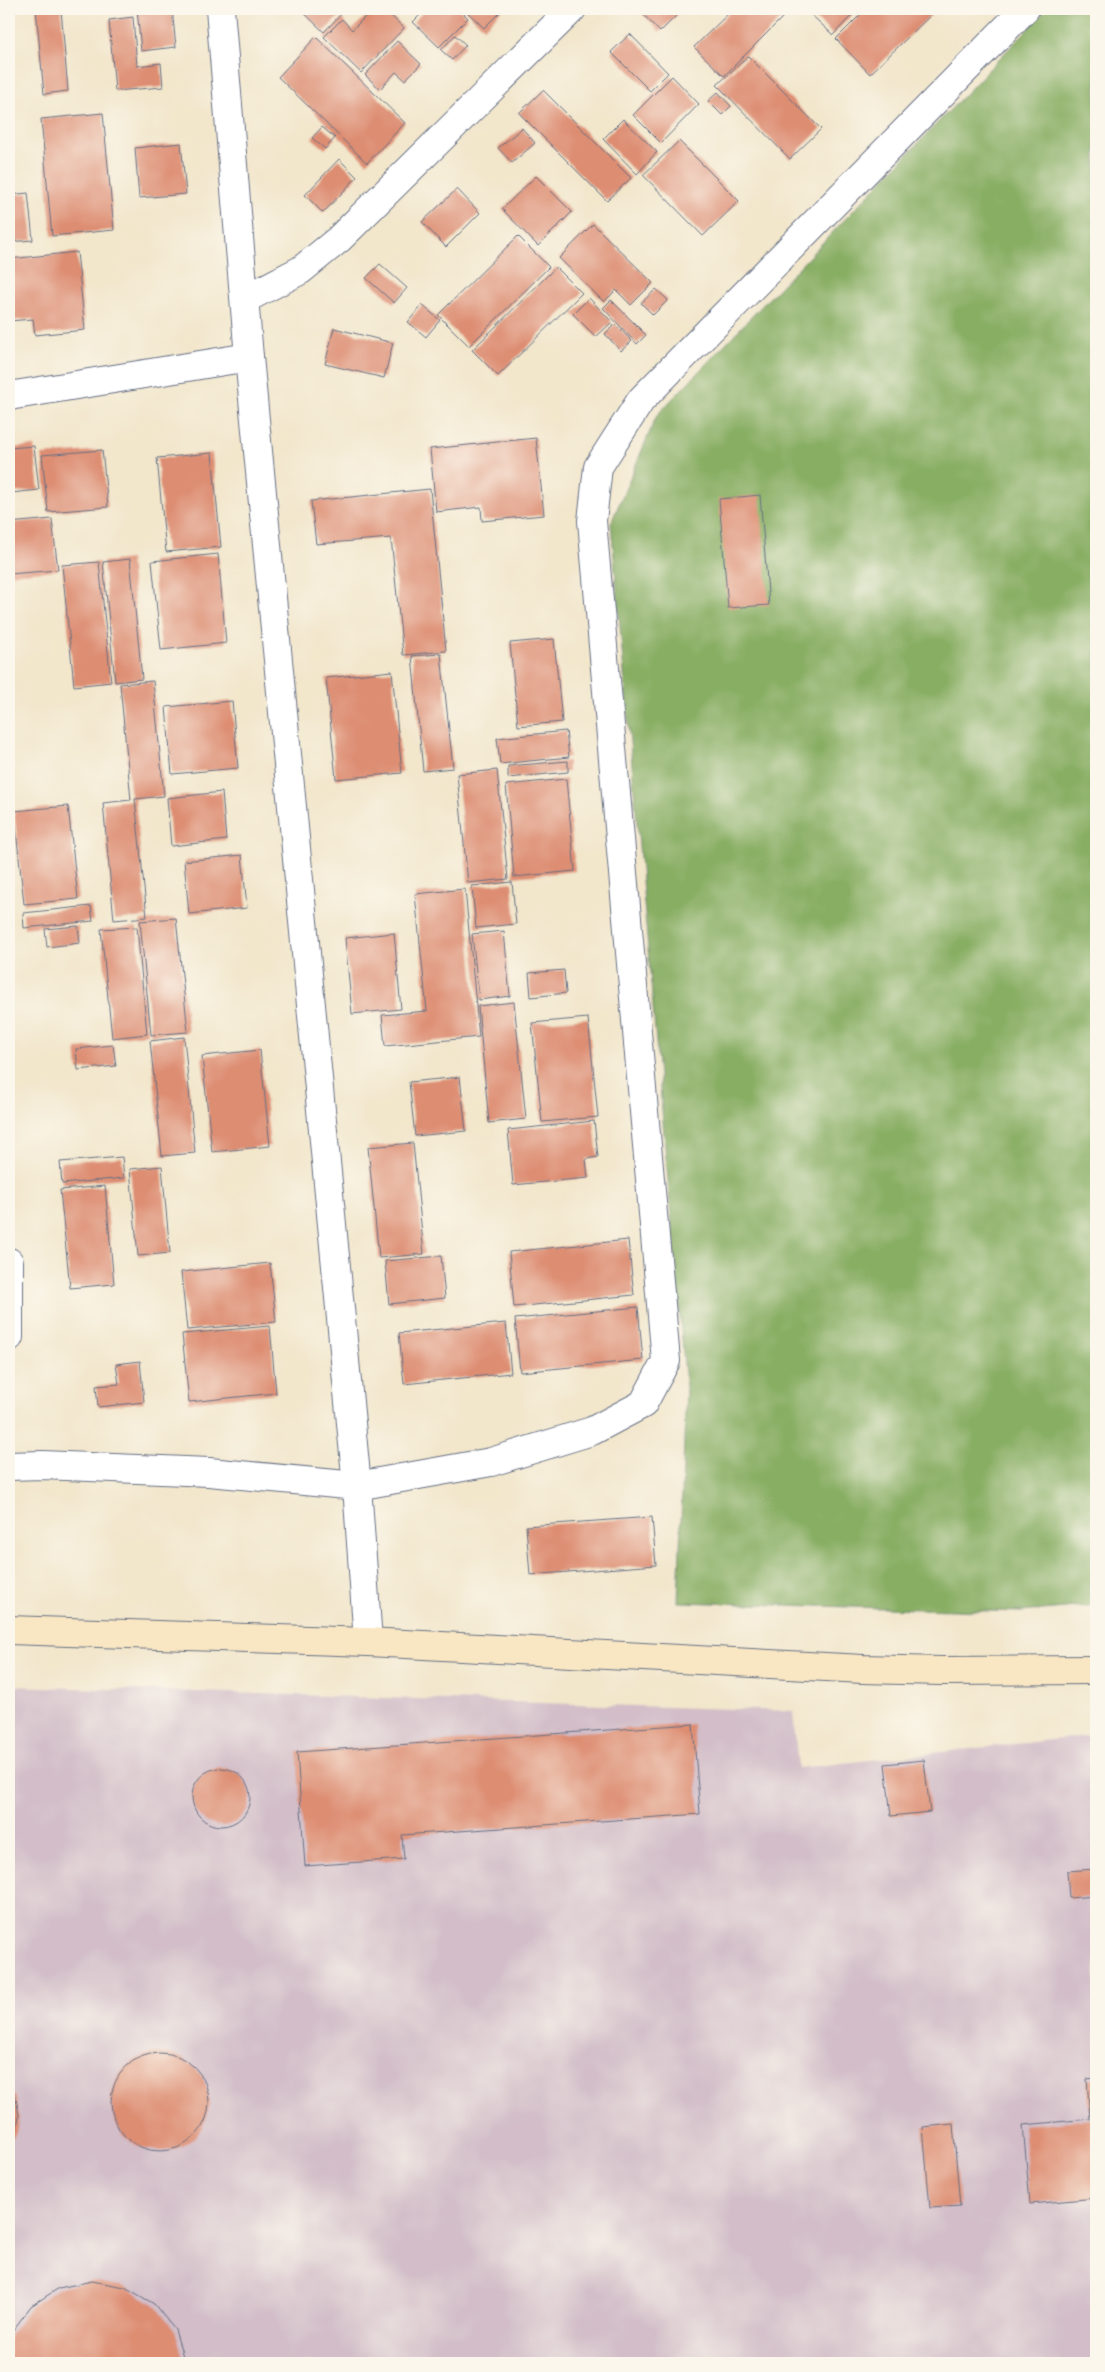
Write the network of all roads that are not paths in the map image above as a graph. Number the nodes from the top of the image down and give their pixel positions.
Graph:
1 (220, 9) edge
2 (572, 9) edge
3 (1025, 9) edge
4 (245, 299) junction
5 (249, 357) junction
6 (9, 396) edge
7 (9, 1262) edge
8 (9, 1337) edge
9 (9, 1466) edge
10 (357, 1486) junction
11 (9, 1630) edge
12 (368, 1642) junction
13 (1096, 1670) edge

1 - 4 street
2 - 4 street
3 - 10 street
4 - 5 street
5 - 6 street
5 - 10 street
7 - 8 street
9 - 10 street
10 - 12 street
11 - 12 street
12 - 13 street

